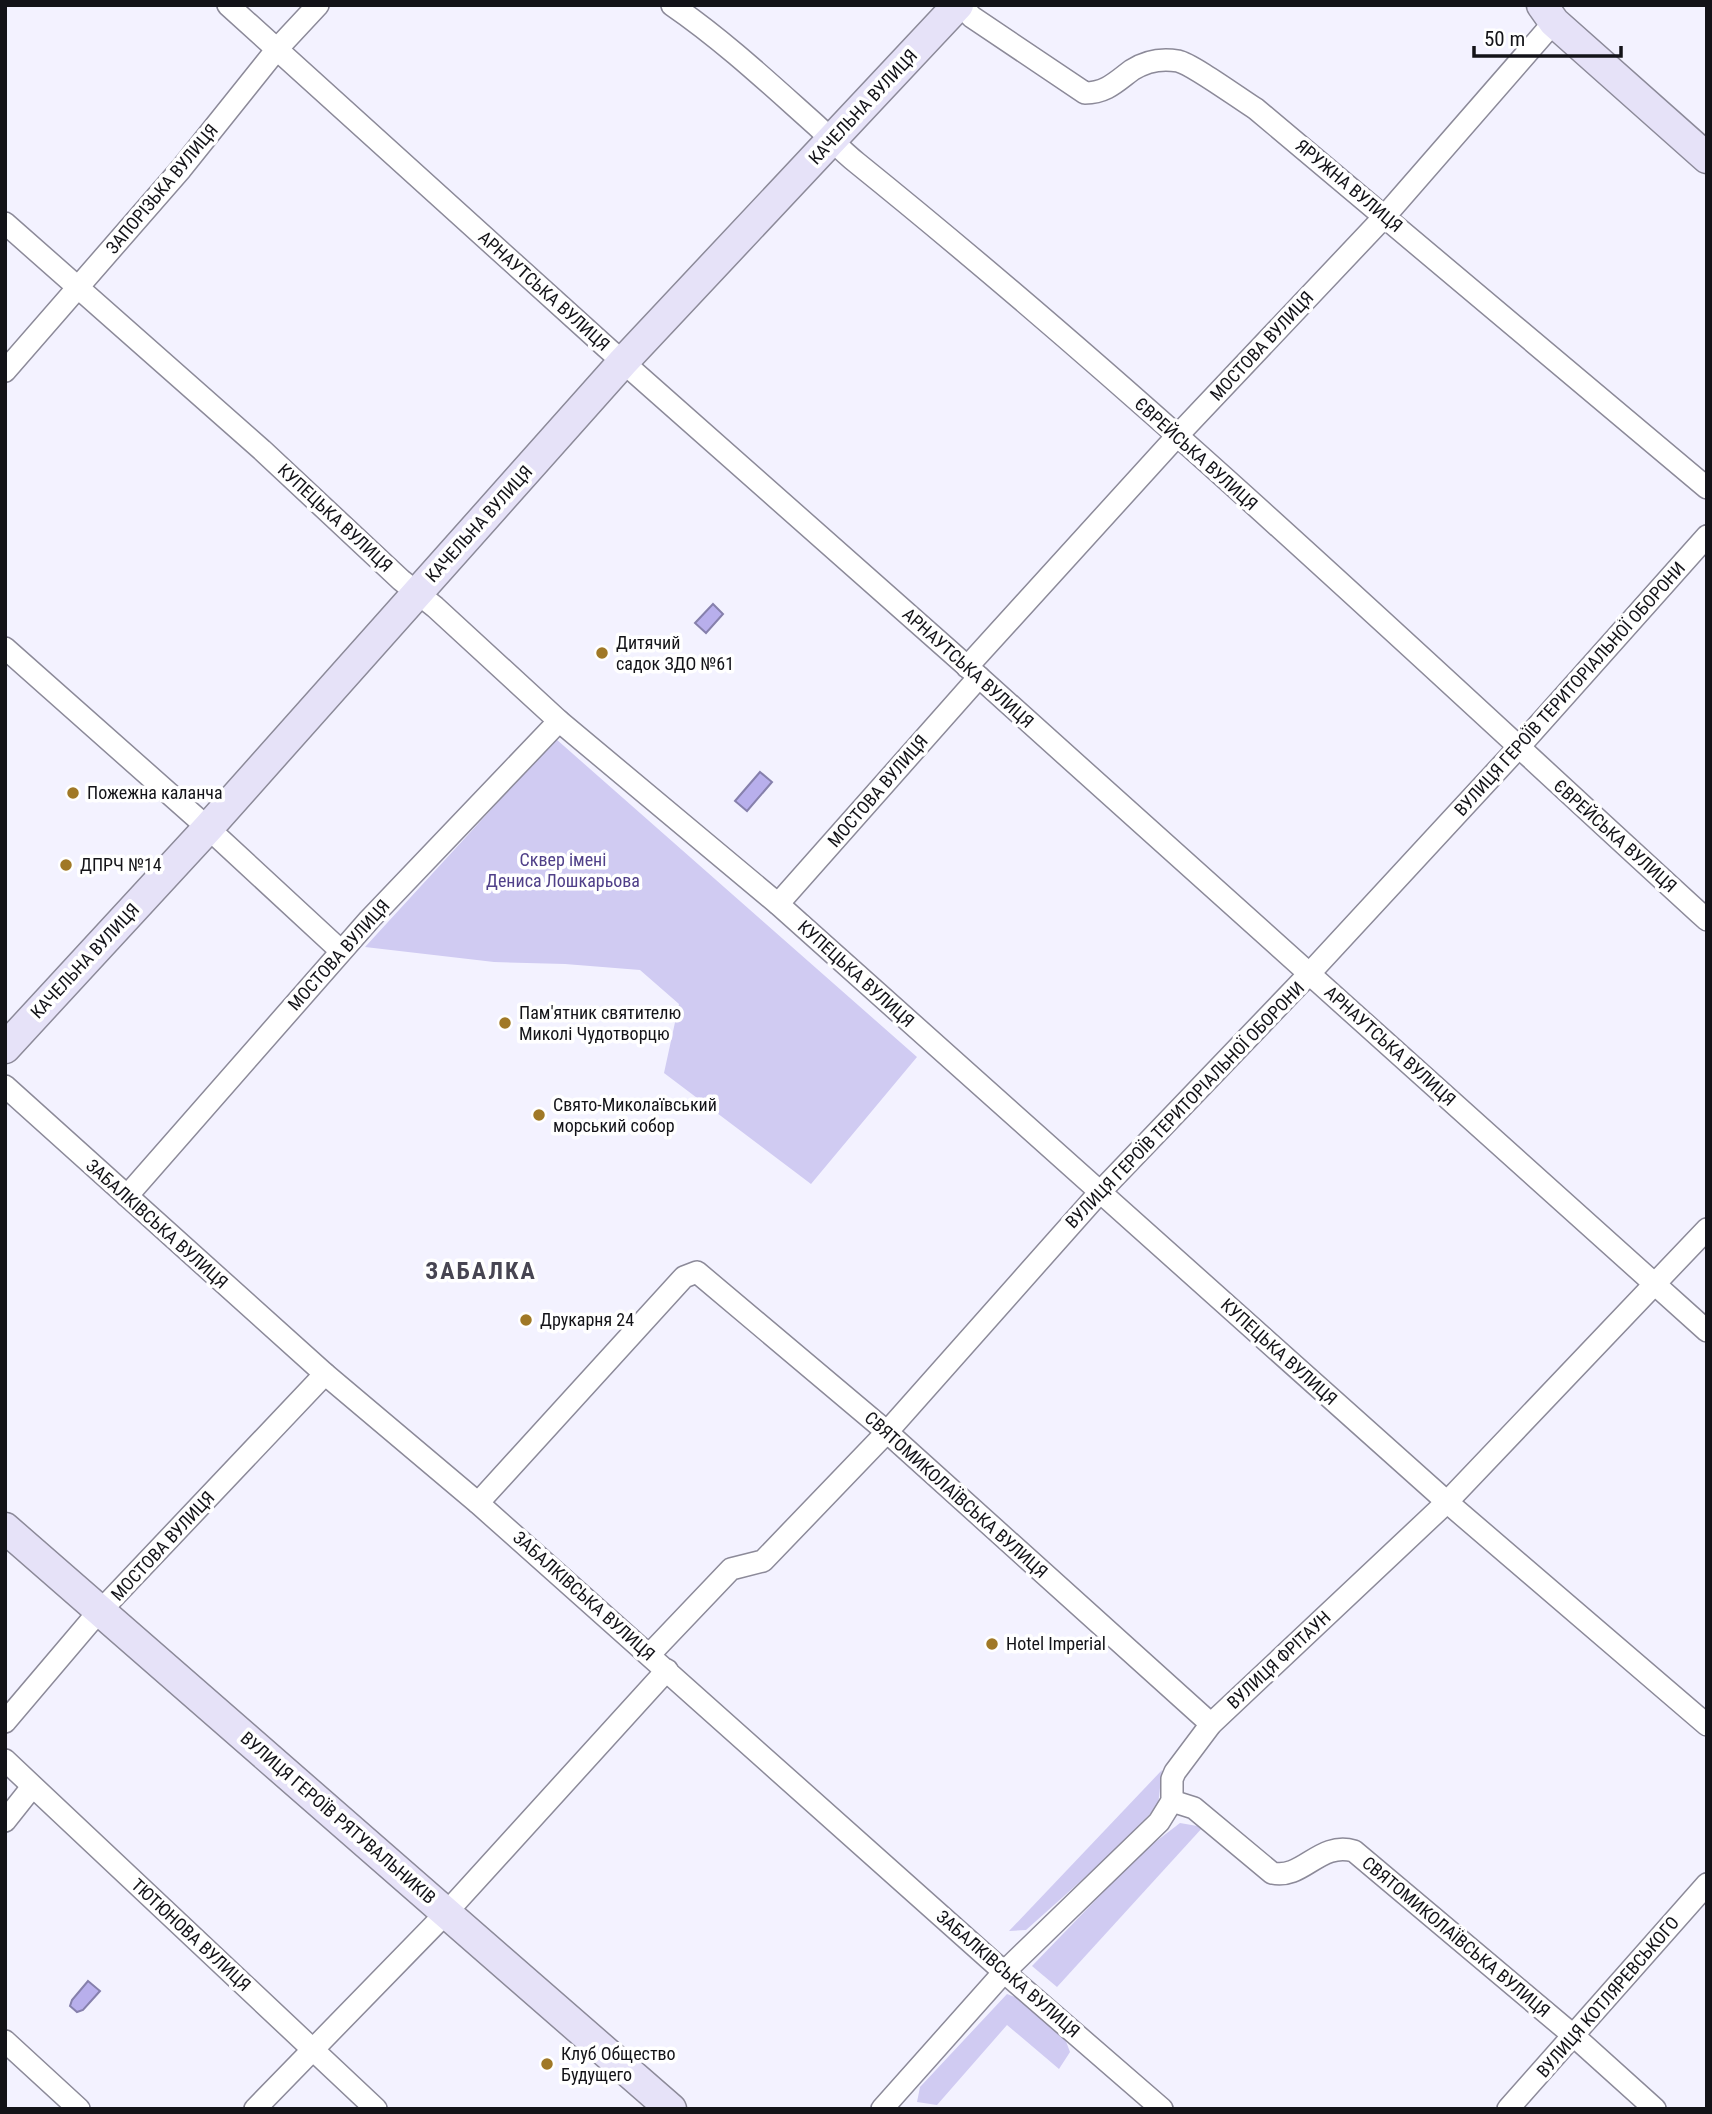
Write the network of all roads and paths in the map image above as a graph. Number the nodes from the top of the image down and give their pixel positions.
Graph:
1 (228, 5) edge
2 (318, 5) edge
3 (672, 5) edge
4 (959, 5) edge
5 (1548, 14) edge
6 (277, 49) junction
7 (831, 141) junction
8 (1707, 158) edge
9 (1385, 216) junction
10 (5, 223) edge
11 (79, 288) junction
12 (623, 362) junction
13 (5, 371) edge
14 (1177, 436) junction
15 (1707, 488) edge
16 (1707, 536) edge
17 (417, 593) junction
18 (5, 648) edge
19 (972, 672) junction
20 (558, 721) junction
21 (1518, 748) junction
22 (208, 828) junction
23 (778, 904) junction
24 (1707, 920) edge
25 (341, 951) junction
26 (1309, 974) junction
27 (5, 1048) edge
28 (5, 1086) edge
29 (1100, 1192) junction
30 (127, 1196) junction
31 (1707, 1229) edge
32 (1655, 1284) junction
33 (1707, 1331) edge
34 (325, 1374) junction
35 (887, 1432) junction
36 (1447, 1502) junction
37 (478, 1503) junction
38 (5, 1528) edge
39 (101, 1611) junction
40 (650, 1654) junction
41 (667, 1670) junction
42 (5, 1722) edge
43 (1211, 1724) junction
44 (1707, 1726) edge
45 (5, 1760) edge
46 (32, 1787) junction
47 (1172, 1801) junction
48 (5, 1821) edge
49 (1707, 1885) edge
50 (446, 1913) junction
51 (1004, 1972) junction
52 (1574, 2036) junction
53 (5, 2041) edge
54 (313, 2049) junction
55 (79, 2109) edge
56 (256, 2109) edge
57 (376, 2109) edge
58 (671, 2109) edge
59 (882, 2109) edge
60 (1162, 2109) edge
61 (1508, 2109) edge
62 (1655, 2109) edge

1 - 6 street, АРНАУТСЬКА ВУЛИЦЯ
2 - 6 street, ЗАПОРІЗЬКА ВУЛИЦЯ
3 - 7 street, ЄВРЕЙСЬКА ВУЛИЦЯ
4 - 7 street, КАЧЕЛЬНА ВУЛИЦЯ
4 - 9 street, ЯРУЖНА ВУЛИЦЯ
5 - 8 street
5 - 9 street, МОСТОВА ВУЛИЦЯ
6 - 11 street, ЗАПОРІЗЬКА ВУЛИЦЯ
6 - 12 street, АРНАУТСЬКА ВУЛИЦЯ
7 - 12 street, КАЧЕЛЬНА ВУЛИЦЯ
7 - 14 street, ЄВРЕЙСЬКА ВУЛИЦЯ
9 - 14 street, МОСТОВА ВУЛИЦЯ
9 - 15 street, ЯРУЖНА ВУЛИЦЯ
10 - 11 street, КУПЕЦЬКА ВУЛИЦЯ
11 - 13 street, ЗАПОРІЗЬКА ВУЛИЦЯ
11 - 17 street, КУПЕЦЬКА ВУЛИЦЯ
12 - 17 street, КАЧЕЛЬНА ВУЛИЦЯ
12 - 19 street, АРНАУТСЬКА ВУЛИЦЯ
14 - 19 street, МОСТОВА ВУЛИЦЯ
14 - 21 street, ЄВРЕЙСЬКА ВУЛИЦЯ
16 - 21 street, ВУЛИЦЯ ГЕРОЇВ ТЕРИТОРІАЛЬНОЇ ОБОРОНИ
17 - 20 street, КУПЕЦЬКА ВУЛИЦЯ
17 - 22 street, КАЧЕЛЬНА ВУЛИЦЯ
18 - 22 street
19 - 23 street, МОСТОВА ВУЛИЦЯ
19 - 26 street, АРНАУТСЬКА ВУЛИЦЯ
20 - 23 street, КУПЕЦЬКА ВУЛИЦЯ
20 - 25 street, МОСТОВА ВУЛИЦЯ
21 - 24 street, ЄВРЕЙСЬКА ВУЛИЦЯ
21 - 26 street, ВУЛИЦЯ ГЕРОЇВ ТЕРИТОРІАЛЬНОЇ ОБОРОНИ
22 - 25 street
22 - 27 street, КАЧЕЛЬНА ВУЛИЦЯ
23 - 29 street, КУПЕЦЬКА ВУЛИЦЯ
25 - 30 street, МОСТОВА ВУЛИЦЯ
26 - 29 street, ВУЛИЦЯ ГЕРОЇВ ТЕРИТОРІАЛЬНОЇ ОБОРОНИ
26 - 32 street, АРНАУТСЬКА ВУЛИЦЯ
28 - 30 street, ЗАБАЛКІВСЬКА ВУЛИЦЯ
29 - 35 street, ВУЛИЦЯ ГЕРОЇВ ТЕРИТОРІАЛЬНОЇ ОБОРОНИ
29 - 36 street, КУПЕЦЬКА ВУЛИЦЯ
30 - 34 street, ЗАБАЛКІВСЬКА ВУЛИЦЯ
31 - 32 street, ВУЛИЦЯ ФРІТАУН
32 - 33 street, АРНАУТСЬКА ВУЛИЦЯ
32 - 36 street, ВУЛИЦЯ ФРІТАУН
34 - 37 street, ЗАБАЛКІВСЬКА ВУЛИЦЯ
34 - 39 street, МОСТОВА ВУЛИЦЯ
35 - 37 street, СВЯТОМИКОЛАЇВСЬКА ВУЛИЦЯ
35 - 40 street, ВУЛИЦЯ ГЕРОЇВ ТЕРИТОРІАЛЬНОЇ ОБОРОНИ
35 - 43 street, СВЯТОМИКОЛАЇВСЬКА ВУЛИЦЯ
36 - 43 street, ВУЛИЦЯ ФРІТАУН
36 - 44 street, КУПЕЦЬКА ВУЛИЦЯ
37 - 40 street, ЗАБАЛКІВСЬКА ВУЛИЦЯ
38 - 39 street, ВУЛИЦЯ ГЕРОЇВ РЯТУВАЛЬНИКІВ
39 - 42 street, МОСТОВА ВУЛИЦЯ
39 - 50 street, ВУЛИЦЯ ГЕРОЇВ РЯТУВАЛЬНИКІВ
40 - 41 street, ЗАБАЛКІВСЬКА ВУЛИЦЯ
41 - 50 street
41 - 51 street, ЗАБАЛКІВСЬКА ВУЛИЦЯ
43 - 47 street, ВУЛИЦЯ ФРІТАУН
45 - 46 street, ТЮТЮНОВА ВУЛИЦЯ
46 - 48 street
46 - 54 street, ТЮТЮНОВА ВУЛИЦЯ
47 - 51 street, ВУЛИЦЯ ФРІТАУН
47 - 52 street, СВЯТОМИКОЛАЇВСЬКА ВУЛИЦЯ
49 - 52 street, ВУЛИЦЯ КОТЛЯРЕВСЬКОГО
50 - 54 street
50 - 58 street, ВУЛИЦЯ ГЕРОЇВ РЯТУВАЛЬНИКІВ
51 - 59 street, ВУЛИЦЯ ФРІТАУН
51 - 60 street, ЗАБАЛКІВСЬКА ВУЛИЦЯ
52 - 61 street, ВУЛИЦЯ КОТЛЯРЕВСЬКОГО
52 - 62 street, СВЯТОМИКОЛАЇВСЬКА ВУЛИЦЯ
53 - 55 street
54 - 56 street
54 - 57 street, ТЮТЮНОВА ВУЛИЦЯ

